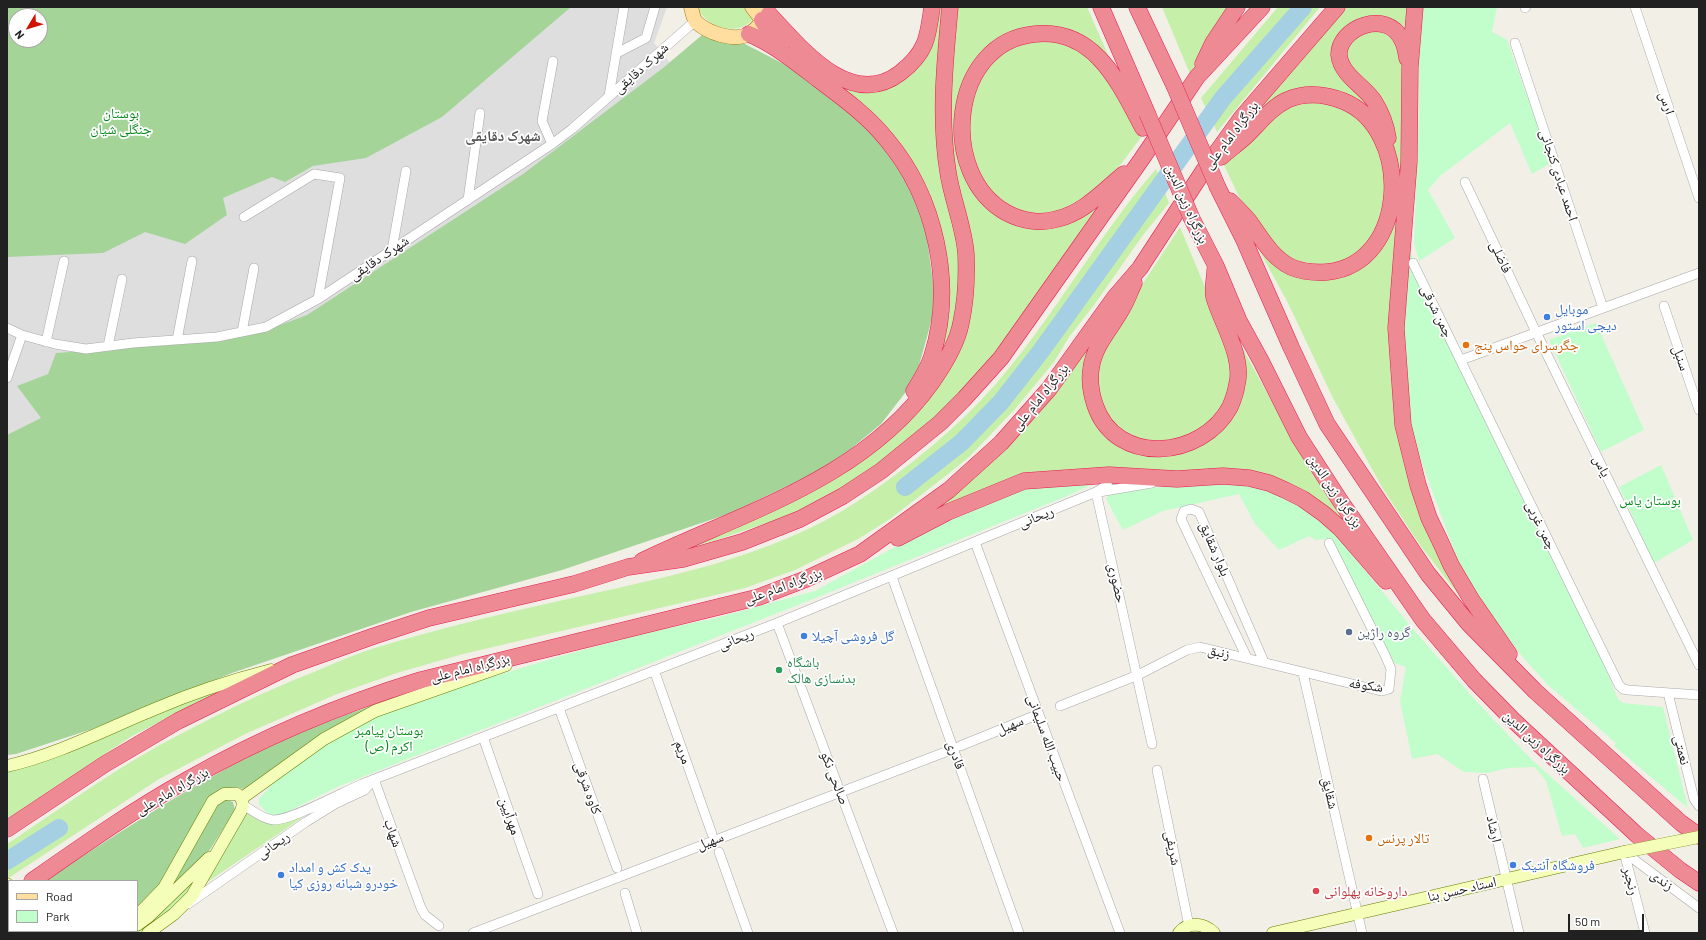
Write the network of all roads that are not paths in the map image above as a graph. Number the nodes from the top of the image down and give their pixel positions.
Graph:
1 (624, 7) edge
2 (655, 7) edge
3 (691, 7) edge
4 (752, 7) edge
5 (932, 7) edge
6 (950, 7) edge
7 (1101, 7) edge
8 (1137, 7) edge
9 (1150, 7) edge
10 (1237, 7) edge
11 (1262, 7) edge
12 (1337, 7) edge
13 (1415, 7) edge
14 (1635, 7) edge
15 (765, 14) edge
16 (695, 21) junction
17 (749, 34) junction
18 (1515, 43) dead end
19 (617, 53) junction
20 (785, 54) junction
21 (553, 61) dead end
22 (1410, 67) junction
23 (1197, 77) junction
24 (1174, 85) junction
25 (609, 96) junction
26 (480, 113) dead end
27 (1145, 120) junction
28 (552, 144) junction
29 (1389, 157) junction
30 (1141, 160) junction
31 (1204, 170) junction
32 (406, 171) dead end
33 (1465, 182) dead end
34 (1218, 188) junction
35 (1699, 198) edge
36 (468, 200) junction
37 (244, 217) dead end
38 (392, 250) junction
39 (64, 261) dead end
40 (192, 261) dead end
41 (1413, 263) dead end
42 (1216, 266) junction
43 (254, 268) dead end
44 (1140, 268) junction
45 (1699, 273) edge
46 (122, 279) dead end
47 (318, 299) junction
48 (1664, 306) dead end
49 (1603, 308) junction
50 (7, 328) edge
51 (242, 332) junction
52 (1536, 332) junction
53 (22, 335) junction
54 (177, 340) junction
55 (46, 342) junction
56 (108, 346) junction
57 (1461, 360) junction
58 (7, 378) edge
59 (1699, 410) edge
60 (894, 424) junction
61 (1109, 475) junction
62 (1177, 479) junction
63 (1096, 492) junction
64 (975, 542) junction
65 (1329, 543) dead end
66 (860, 554) junction
67 (628, 567) junction
68 (892, 577) junction
69 (1423, 620) junction
70 (777, 623) junction
71 (556, 647) junction
72 (1247, 658) junction
73 (1264, 662) junction
74 (1699, 665) edge
75 (292, 666) junction
76 (654, 670) junction
77 (1303, 674) junction
78 (1138, 675) junction
79 (1535, 691) junction
80 (1668, 693) junction
81 (1699, 695) edge
82 (1060, 706) dead end
83 (559, 708) junction
84 (1039, 714) junction
85 (483, 737) junction
86 (1152, 744) dead end
87 (960, 746) dead end
88 (948, 751) dead end
89 (7, 766) edge
90 (1157, 770) dead end
91 (374, 779) junction
92 (1483, 779) dead end
93 (840, 792) junction
94 (242, 801) junction
95 (1699, 806) edge
96 (7, 829) edge
97 (712, 834) dead end
98 (1699, 836) edge
99 (219, 847) junction
100 (719, 852) dead end
101 (1624, 852) junction
102 (617, 868) dead end
103 (1505, 879) junction
104 (33, 880) edge
105 (1699, 883) edge
106 (625, 893) dead end
107 (538, 894) dead end
108 (1699, 908) edge
109 (1357, 913) junction
110 (174, 914) junction
111 (138, 915) edge
112 (138, 924) edge
113 (439, 926) dead end
114 (1184, 929) edge
115 (148, 933) edge
116 (473, 933) edge
117 (637, 933) edge
118 (748, 933) edge
119 (893, 933) edge
120 (1019, 933) edge
121 (1120, 933) edge
122 (1214, 933) edge
123 (1273, 933) edge
124 (1362, 933) edge
125 (1519, 933) edge
126 (1645, 933) edge

1 - 19 street
2 - 19 street
3 - 16 main road
4 - 15 main road
5 - 15 highway
6 - 60 highway
7 - 27 highway, بزرگراه زین الدین
8 - 24 highway
9 - 24 highway
10 - 23 highway
11 - 23 highway
12 - 31 highway, بزرگراه امام علی
13 - 22 highway
14 - 35 street, ارس
15 - 17 main road
15 - 20 highway
16 - 17 main road
16 - 25 street, شهرک دقایقی
17 - 20 highway
18 - 49 street, احمد عبادی کنجانی
19 - 25 street
20 - 60 highway
21 - 28 street
22 - 29 highway
22 - 79 highway
23 - 30 highway
24 - 34 highway, bridge
25 - 28 street, شهرک دقایقی
26 - 36 street
27 - 30 highway
27 - 42 highway, بزرگراه زین الدین, bridge
28 - 36 street, شهرک دقایقی
29 - 31 highway
29 - 34 highway
30 - 67 highway
31 - 44 highway, بزرگراه امام علی
32 - 38 street
33 - 52 street, فاضلی
34 - 79 highway
36 - 38 street, شهرک دقایقی
37 - 47 street
38 - 47 street, شهرک دقایقی
39 - 55 street
40 - 54 street
41 - 57 street, چمن شرقی
42 - 44 highway
42 - 69 highway, بزرگراه زین الدین
43 - 51 street
44 - 66 highway, بزرگراه امام علی
45 - 49 street
46 - 56 street
47 - 51 street, شهرک دقایقی
48 - 59 street, سنبل
49 - 52 street
50 - 53 street, شهرک دقایقی
51 - 54 street, شهرک دقایقی
52 - 57 street
52 - 74 street, یاس
53 - 55 street, شهرک دقایقی
53 - 58 street
54 - 56 street, شهرک دقایقی
55 - 56 street, شهرک دقایقی
57 - 80 street, چمن غربی
60 - 67 highway
61 - 62 highway
61 - 63 street
61 - 66 highway
62 - 63 street
62 - 69 highway
63 - 64 street, ریحانی
63 - 78 street, حضوری
64 - 68 street, ریحانی
64 - 84 street, حبیب الله سلیمانی
65 - 77 street, شکوفه
66 - 71 highway, بزرگراه امام علی
67 - 75 highway
68 - 70 street, ریحانی
68 - 120 street, قادری
69 - 105 highway, بزرگراه زین الدین
70 - 76 street, ریحانی
70 - 93 street, صالحی نکو
71 - 94 main road
71 - 104 highway, بزرگراه امام علی
72 - 73 street, زنبق
72 - 73 street, بلوار شقایق
72 - 78 street, زنبق
73 - 77 street, زنبق
75 - 89 main road
75 - 96 highway
76 - 83 street, ریحانی
76 - 97 street, مریم
77 - 109 street, شقایق
78 - 82 street
78 - 86 street
79 - 98 highway
80 - 81 street
80 - 95 street, نعمتی
83 - 85 street, ریحانی
83 - 102 street, کاوه شرقی
84 - 87 street, سهیل
84 - 121 street, حبیب الله سلیمانی
85 - 91 street, ریحانی
85 - 107 street, مهرآیین
88 - 93 street, سهیل
90 - 114 street, شریفی
91 - 94 street, ریحانی
91 - 110 street, ریحانی
91 - 113 street, شهاب
92 - 103 street, ارشاد
93 - 116 street, سهیل
93 - 119 street, صالحی نکو
94 - 99 main road, ریحانی
94 - 111 main road, ریحانی
98 - 101 main road, استاد حسن بنا, bridge
99 - 110 main road, ریحانی
99 - 112 main road
100 - 118 street
101 - 103 main road, استاد حسن بنا
101 - 108 street, زندی
101 - 126 street, رنجبر
103 - 109 main road, استاد حسن بنا
103 - 125 street, ارشاد
106 - 117 street
109 - 123 main road, استاد حسن بنا
109 - 124 street, شقایق
110 - 115 main road, ریحانی
114 - 122 main road

